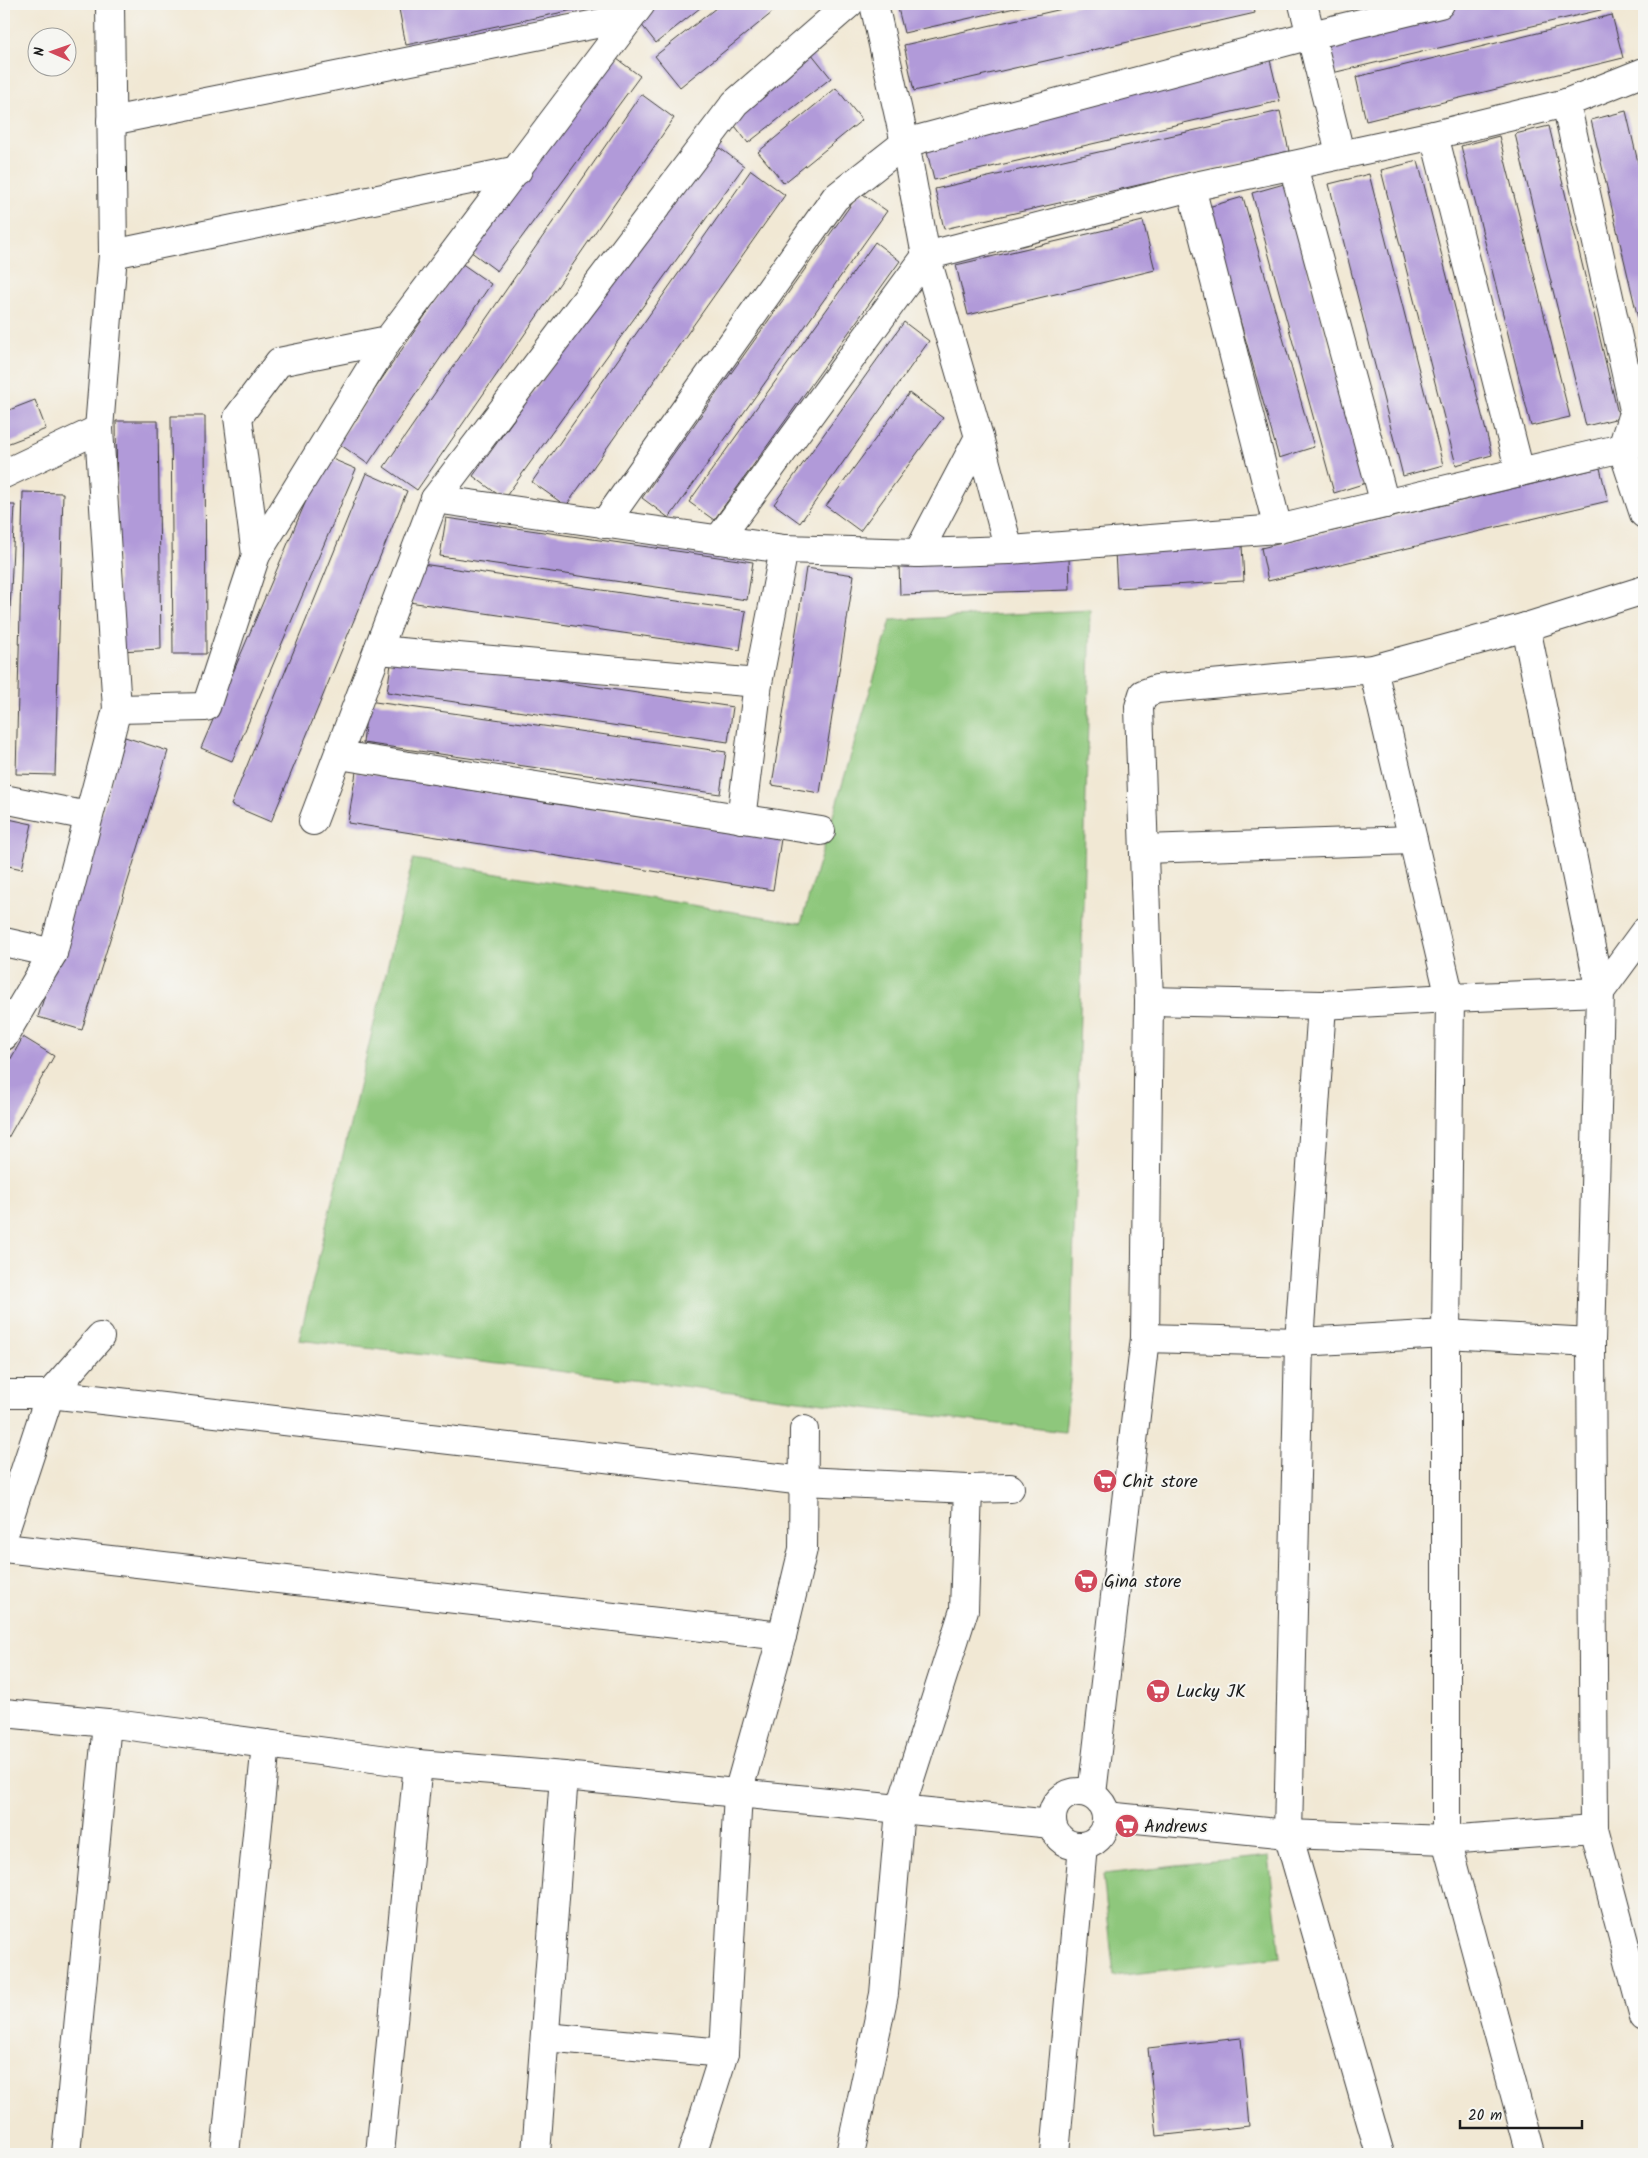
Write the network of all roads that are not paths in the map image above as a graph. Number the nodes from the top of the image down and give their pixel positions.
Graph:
1 (110, 4) edge
2 (849, 4) edge
3 (874, 4) edge
4 (1303, 4) edge
5 (1440, 4) edge
6 (636, 10) edge
7 (1311, 35) junction
8 (1644, 72) edge
9 (1566, 103) junction
10 (111, 121) junction
11 (1434, 135) junction
12 (905, 143) junction
13 (1340, 153) junction
14 (1293, 166) junction
15 (518, 170) junction
16 (1191, 187) junction
17 (114, 254) junction
18 (926, 256) junction
19 (388, 340) junction
20 (1639, 415) edge
21 (99, 429) junction
22 (979, 437) junction
23 (1633, 444) edge
24 (1520, 472) junction
25 (4, 474) edge
26 (435, 500) junction
27 (1385, 504) junction
28 (1644, 514) edge
29 (604, 524) junction
30 (1278, 529) junction
31 (718, 540) junction
32 (784, 549) junction
33 (1009, 550) junction
34 (918, 553) junction
35 (256, 555) junction
36 (1644, 584) edge
37 (1644, 590) edge
38 (1526, 626) junction
39 (378, 650) junction
40 (1374, 669) junction
41 (758, 683) junction
42 (116, 709) junction
43 (339, 754) junction
44 (4, 799) edge
45 (88, 816) junction
46 (741, 819) junction
47 (313, 821) dead end
48 (821, 831) dead end
49 (1414, 840) junction
50 (1144, 848) junction
51 (1644, 932) edge
52 (4, 942) edge
53 (53, 953) junction
54 (1600, 992) junction
55 (1450, 998) junction
56 (1149, 1001) junction
57 (1322, 1005) junction
58 (4, 1036) edge
59 (1446, 1334) junction
60 (100, 1338) dead end
61 (1145, 1338) junction
62 (1299, 1342) junction
63 (1590, 1342) junction
64 (4, 1394) edge
65 (50, 1394) junction
66 (804, 1430) dead end
67 (804, 1481) junction
68 (1010, 1488) dead end
69 (968, 1489) junction
70 (4, 1534) edge
71 (4, 1548) edge
72 (782, 1636) junction
73 (4, 1712) edge
74 (107, 1723) junction
75 (266, 1744) junction
76 (418, 1764) junction
77 (564, 1776) junction
78 (738, 1793) junction
79 (1092, 1794) junction
80 (900, 1810) junction
81 (1106, 1816) junction
82 (1052, 1824) junction
83 (1594, 1829) junction
84 (1288, 1834) junction
85 (1446, 1840) junction
86 (1083, 1846) junction
87 (1644, 2017) edge
88 (544, 2037) junction
89 (724, 2053) junction
90 (66, 2154) edge
91 (225, 2154) edge
92 (380, 2154) edge
93 (536, 2154) edge
94 (692, 2154) edge
95 (850, 2154) edge
96 (1055, 2154) edge
97 (1380, 2154) edge
98 (1531, 2154) edge

1 - 10 street
2 - 26 street
3 - 12 street
4 - 7 street
5 - 7 street
6 - 10 street
6 - 15 street
7 - 12 street
7 - 13 street
8 - 9 street
9 - 11 street
9 - 20 street
10 - 17 street
11 - 13 street
11 - 24 street
12 - 18 street
12 - 29 street
13 - 14 street
14 - 16 street
14 - 27 street
15 - 17 street
15 - 19 street
16 - 18 street
16 - 30 street
17 - 21 street
18 - 22 street
18 - 31 street
19 - 35 street
19 - 35 street
20 - 23 street
21 - 25 street
21 - 42 street
22 - 33 street
22 - 34 street
23 - 24 street
23 - 28 street
24 - 27 street
26 - 29 street
26 - 39 street
27 - 30 street
29 - 31 street
30 - 33 street
31 - 32 street
32 - 34 street
32 - 41 street
33 - 34 street
35 - 42 street
36 - 37 street
37 - 38 street
38 - 40 street
38 - 54 street
39 - 41 street
39 - 43 street
40 - 49 street
40 - 50 street
41 - 46 street
42 - 45 street
43 - 46 street
43 - 47 street
44 - 45 street
45 - 53 street
46 - 48 street
49 - 50 street
49 - 55 street
50 - 56 street
51 - 54 street
52 - 53 street
53 - 58 street
54 - 55 street
54 - 63 street
55 - 57 street
55 - 59 street
56 - 57 street
56 - 61 street
57 - 62 street
59 - 62 street
59 - 63 street
59 - 85 street
60 - 65 street
61 - 62 street
61 - 79 street
62 - 84 street
63 - 83 street
64 - 65 street
65 - 67 street
65 - 70 street
66 - 67 street
67 - 69 street
67 - 72 street
68 - 69 street
69 - 80 street
71 - 72 street
72 - 78 street
73 - 74 street
74 - 75 street
74 - 90 street
75 - 76 street
75 - 91 street
76 - 77 street
76 - 92 street
77 - 78 street
77 - 88 street
78 - 80 street
78 - 89 street
79 - 81 street
79 - 82 street
80 - 82 street
80 - 95 street
81 - 84 street
81 - 86 street
82 - 86 street
83 - 85 street
83 - 87 street
84 - 85 street
84 - 97 street
85 - 98 street
86 - 96 street
88 - 89 street
88 - 93 street
89 - 94 street

